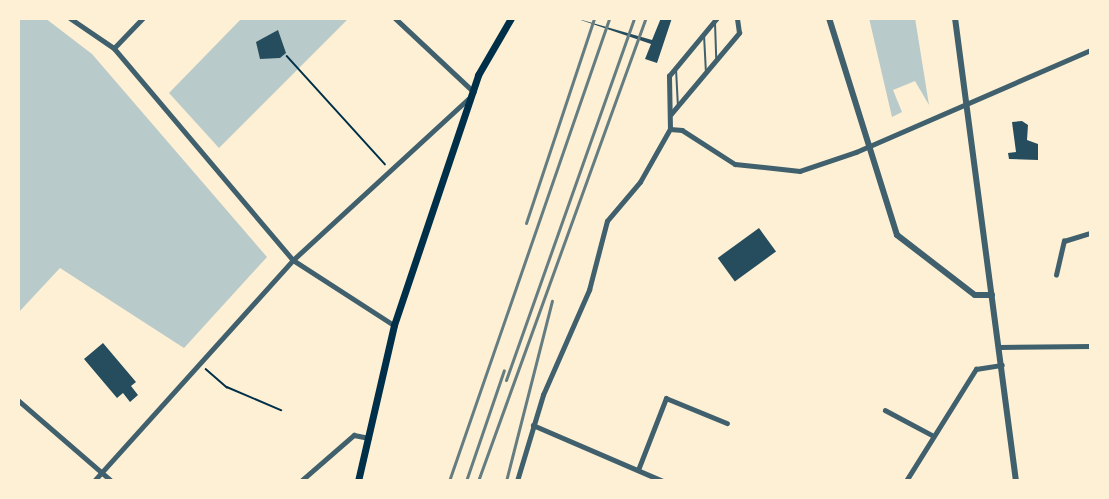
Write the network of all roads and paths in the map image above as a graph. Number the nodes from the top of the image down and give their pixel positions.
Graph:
1 (70, 18) edge
2 (143, 18) edge
3 (395, 18) edge
4 (511, 18) edge
5 (737, 18) edge
6 (829, 18) edge
7 (956, 18) edge
8 (716, 19) edge
9 (704, 33) junction
10 (114, 48) junction
11 (1091, 50) edge
12 (287, 56) dead end
13 (716, 59) junction
14 (676, 67) junction
15 (706, 71) junction
16 (474, 92) junction
17 (968, 104) junction
18 (678, 105) junction
19 (671, 114) junction
20 (670, 129) junction
21 (868, 147) junction
22 (388, 168) dead end
23 (1091, 233) edge
24 (293, 260) junction
25 (1056, 275) dead end
26 (992, 295) junction
27 (394, 325) junction
28 (1091, 346) edge
29 (999, 347) junction
30 (200, 362) junction
31 (1002, 365) junction
32 (18, 400) edge
33 (281, 410) dead end
34 (885, 410) dead end
35 (727, 423) dead end
36 (533, 425) junction
37 (932, 435) junction
38 (369, 438) junction
39 (638, 470) junction
40 (100, 474) junction
41 (94, 481) edge
42 (112, 481) edge
43 (301, 481) edge
44 (358, 481) edge
45 (517, 481) edge
46 (663, 481) edge
47 (906, 481) edge
48 (1016, 481) edge

1 - 10 street
2 - 10 street
3 - 16 street
4 - 16 main road
5 - 13 street
6 - 21 street
7 - 17 street
8 - 9 street
8 - 13 lane
9 - 14 street
9 - 15 lane
10 - 24 street
11 - 17 street
12 - 22 path
13 - 15 street
14 - 18 lane
14 - 19 street
15 - 18 street
16 - 24 street
16 - 27 main road
17 - 21 street
17 - 26 street
18 - 19 street
19 - 20 street
20 - 21 street
20 - 36 street
21 - 26 street
23 - 25 street
24 - 27 street
24 - 30 street
26 - 29 street
27 - 38 main road
28 - 29 street
29 - 31 street
30 - 33 path
30 - 40 street
31 - 37 street
31 - 48 street
32 - 40 street
34 - 37 street
35 - 39 street
36 - 39 street
36 - 45 street
37 - 47 street
38 - 43 street
38 - 44 main road
39 - 46 street
40 - 41 street
40 - 42 street

